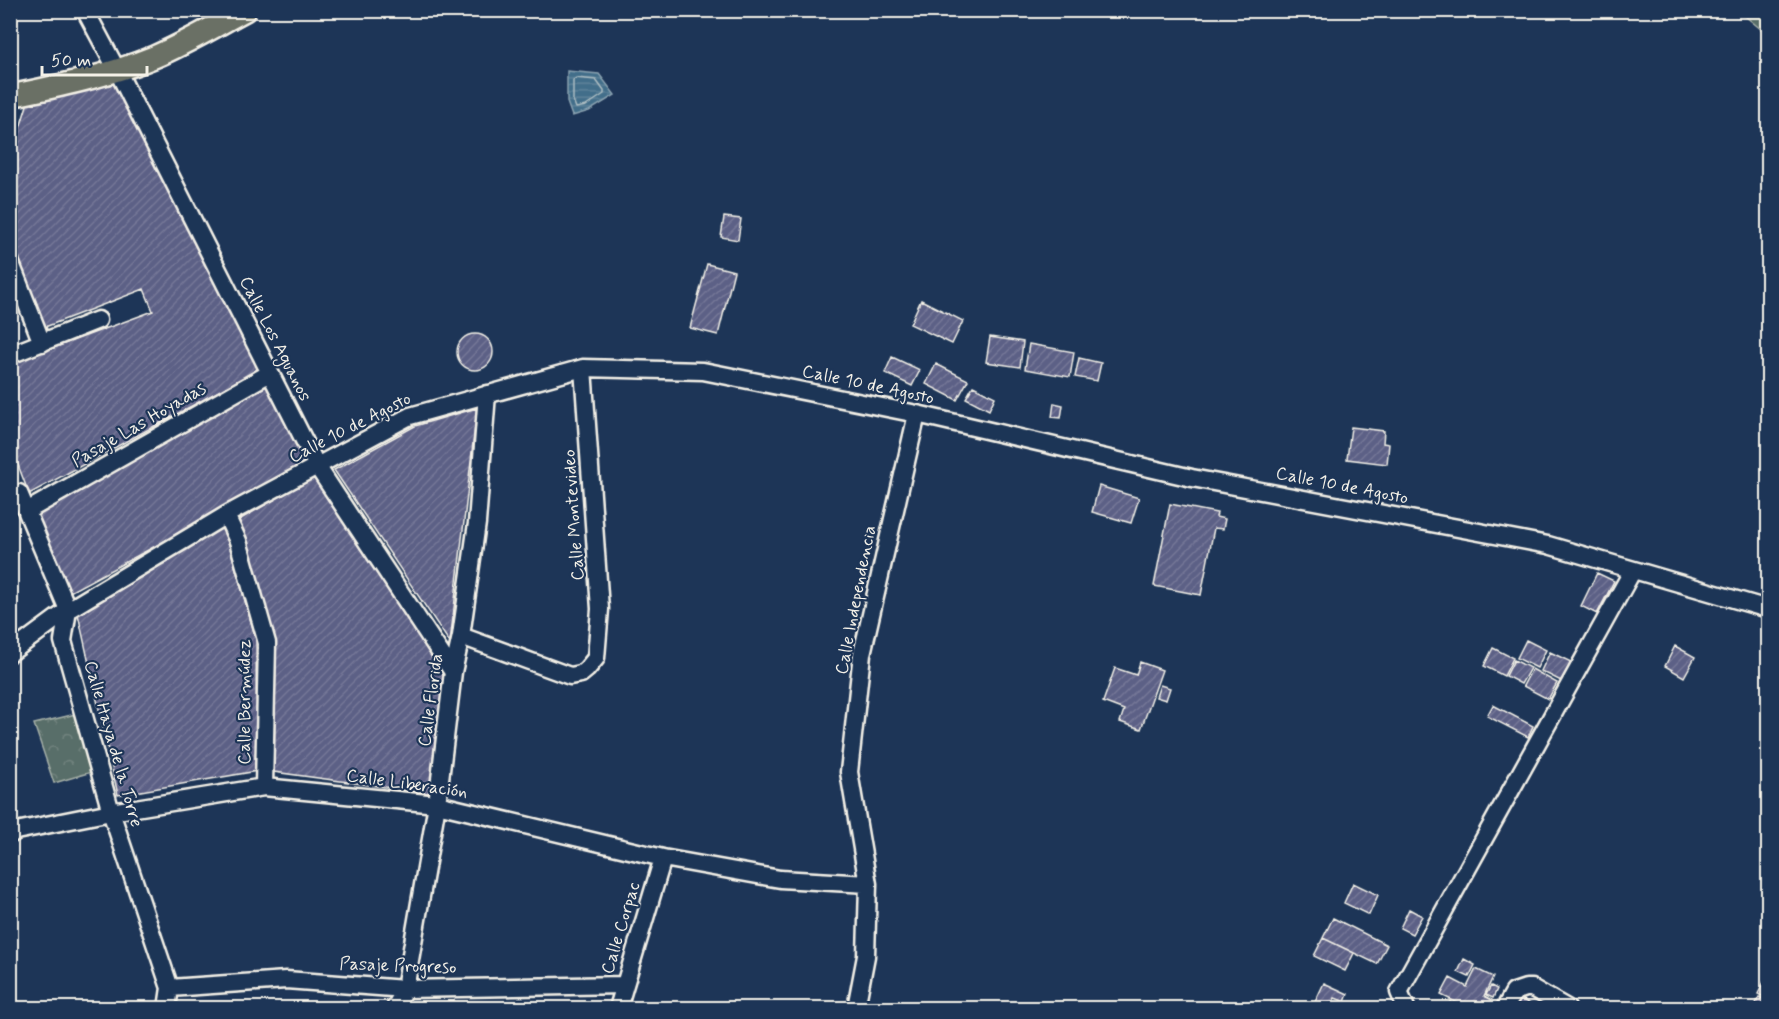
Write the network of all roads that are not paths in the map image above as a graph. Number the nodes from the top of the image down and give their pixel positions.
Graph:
1 (85, 10) edge
2 (245, 10) edge
3 (117, 70) junction
4 (10, 96) edge
5 (10, 261) edge
6 (99, 320) dead end
7 (42, 343) junction
8 (10, 355) edge
9 (583, 368) junction
10 (270, 373) junction
11 (488, 394) junction
12 (917, 414) junction
13 (317, 466) junction
14 (15, 494) edge
15 (27, 511) junction
16 (226, 515) junction
17 (1633, 570) junction
18 (1768, 609) edge
19 (68, 610) junction
20 (461, 636) junction
21 (10, 653) edge
22 (453, 672) junction
23 (264, 787) junction
24 (437, 804) junction
25 (111, 812) junction
26 (10, 835) edge
27 (663, 858) junction
28 (868, 884) junction
29 (624, 985) junction
30 (170, 988) junction
31 (405, 989) junction
32 (167, 1008) edge
33 (395, 1008) edge
34 (618, 1008) edge
35 (856, 1008) edge
36 (1406, 1008) edge
37 (1505, 1008) edge
38 (1567, 1008) edge

1 - 3 street, Calle Los Aguanos
2 - 3 main road
3 - 4 main road
3 - 10 street, Calle Los Aguanos
5 - 7 street
6 - 7 street
7 - 8 street
9 - 11 street, Calle 10 de Agosto
9 - 12 street, Calle 10 de Agosto
9 - 20 street, Calle Montevideo
10 - 13 street, Calle Los Aguanos
10 - 15 street, Pasaje Las Hoyadas
11 - 13 street, Calle 10 de Agosto
11 - 20 street, Calle Florida
12 - 17 street, Calle 10 de Agosto
12 - 28 street, Calle Independencia
13 - 16 street, Calle 10 de Agosto
13 - 22 street, Calle Los Aguanos
14 - 15 street
15 - 19 street
16 - 19 street, Calle 10 de Agosto
16 - 23 street, Calle Bermúdez
17 - 18 street, Calle 10 de Agosto
17 - 36 street
19 - 21 street, Calle 10 de Agosto
19 - 25 street, Calle Haya de la Torre
20 - 22 street, Calle Florida
22 - 24 street, Calle Florida
23 - 24 street, Calle Liberación
23 - 25 street, Calle Liberación
24 - 27 street, Calle Liberación
24 - 31 street, Calle Florida
25 - 26 street, Calle Liberación
25 - 30 street, Calle Haya de la Torre
27 - 28 street, Calle Liberación
27 - 29 street, Calle Corpac
28 - 35 street, Calle Independencia
29 - 31 street, Pasaje Progreso
29 - 34 street, Calle Corpac
30 - 31 street, Pasaje Progreso
30 - 32 street, Calle Haya de la Torre
31 - 33 street, Calle Florida
37 - 38 street

